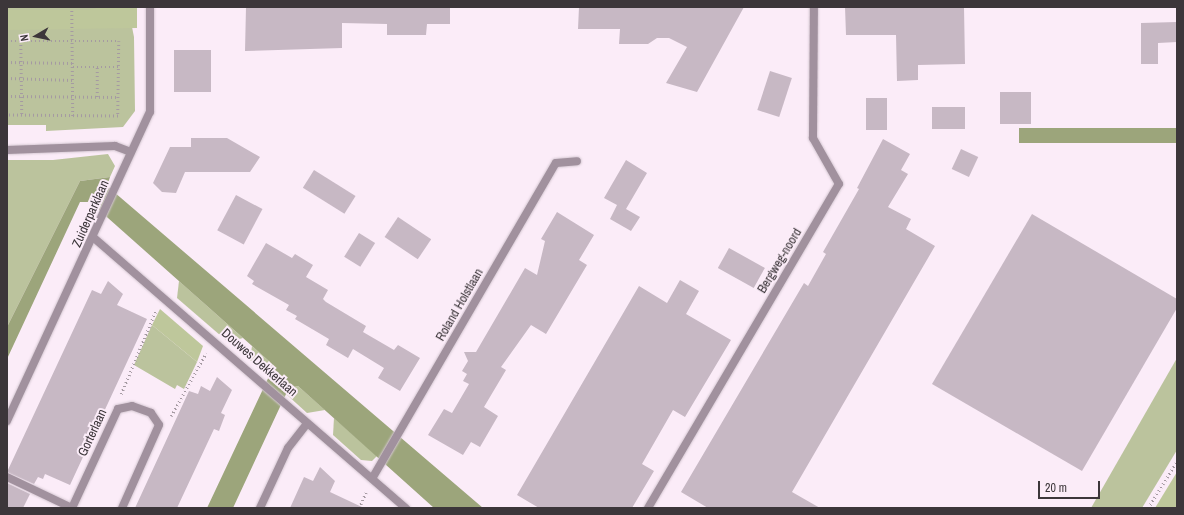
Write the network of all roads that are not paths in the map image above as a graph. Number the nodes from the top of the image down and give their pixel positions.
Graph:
1 (150, 7) edge
2 (814, 7) edge
3 (7, 150) edge
4 (131, 152) junction
5 (577, 161) dead end
6 (94, 238) junction
7 (7, 421) edge
8 (307, 424) junction
9 (374, 477) junction
10 (7, 478) edge
11 (72, 508) edge
12 (122, 508) edge
13 (260, 508) edge
14 (406, 508) edge
15 (648, 508) edge

1 - 4 street, Zuiderparklaan
2 - 15 street, Bergweg-noord
3 - 4 street
4 - 6 street, Zuiderparklaan
5 - 9 street, Roland Holstlaan
6 - 7 street, Zuiderparklaan
6 - 8 street, Douwes Dekkerlaan
8 - 9 street, Douwes Dekkerlaan
8 - 13 street
9 - 14 street, Douwes Dekkerlaan
10 - 11 street, Gorterlaan
11 - 12 street, Gorterlaan

